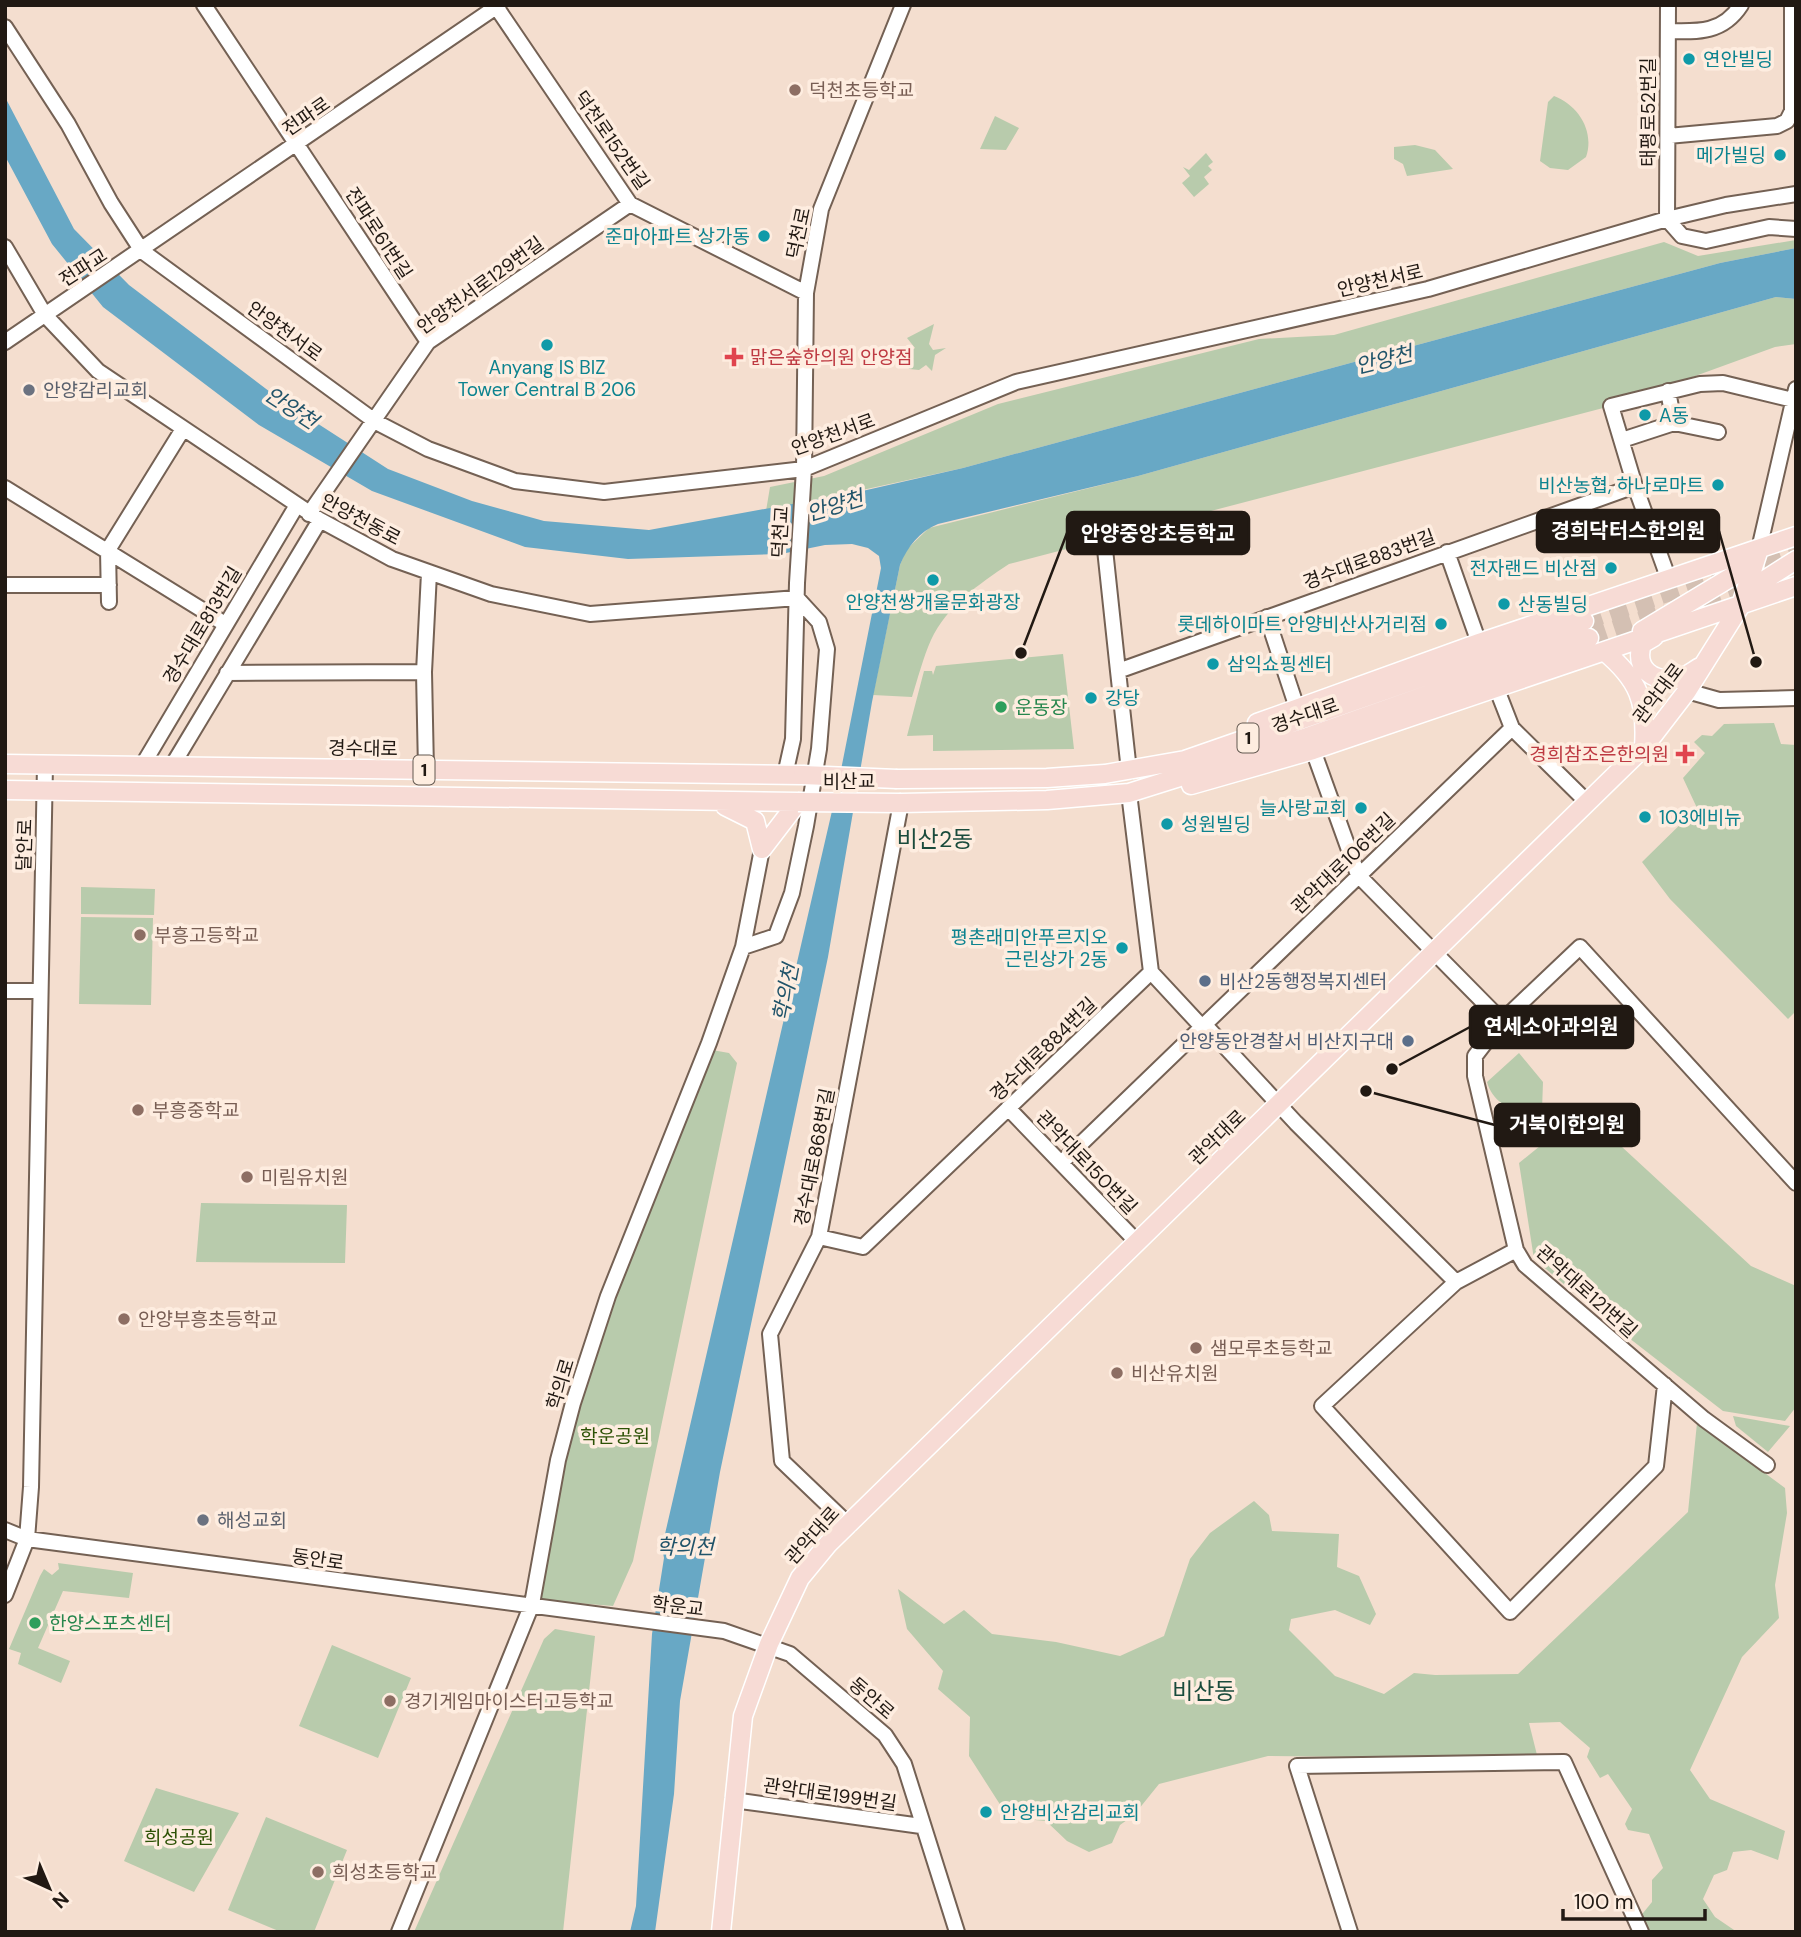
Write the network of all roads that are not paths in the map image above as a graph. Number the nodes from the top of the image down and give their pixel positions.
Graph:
1 (204, 5) edge
2 (903, 5) edge
3 (1668, 5) edge
4 (1741, 5) edge
5 (1792, 5) edge
6 (497, 6) edge
7 (5, 27) edge
8 (1668, 31) junction
9 (1668, 136) junction
10 (298, 145) junction
11 (1796, 194) edge
12 (630, 204) junction
13 (1667, 219) junction
14 (1796, 229) edge
15 (5, 247) edge
16 (137, 254) junction
17 (806, 293) junction
18 (50, 312) junction
19 (5, 342) edge
20 (428, 342) junction
21 (1668, 391) junction
22 (1794, 394) edge
23 (376, 422) junction
24 (1674, 423) junction
25 (183, 429) junction
26 (1718, 432) dead end
27 (1622, 440) junction
28 (803, 476) junction
29 (1635, 486) junction
30 (5, 488) edge
31 (309, 513) junction
32 (1796, 536) edge
33 (1104, 540) dead end
34 (1759, 549) junction
35 (108, 550) junction
36 (1447, 552) junction
37 (1796, 560) edge
38 (429, 573) junction
39 (1669, 580) junction
40 (5, 585) edge
41 (109, 585) junction
42 (1796, 586) edge
43 (797, 591) junction
44 (109, 602) dead end
45 (1741, 605) junction
46 (1267, 617) junction
47 (225, 624) junction
48 (1657, 629) junction
49 (1479, 643) junction
50 (796, 647) junction
51 (827, 649) junction
52 (1604, 651) junction
53 (1705, 665) junction
54 (1118, 671) junction
55 (425, 672) junction
56 (227, 673) junction
57 (1496, 687) junction
58 (1687, 691) junction
59 (1796, 698) edge
60 (1297, 708) junction
61 (1511, 728) junction
62 (1644, 747) junction
63 (1313, 750) junction
64 (1185, 760) junction
65 (5, 764) edge
66 (45, 765) junction
67 (142, 766) junction
68 (172, 766) junction
69 (426, 770) junction
70 (1129, 771) junction
71 (785, 775) junction
72 (803, 775) joint
73 (897, 779) joint
74 (5, 790) edge
75 (45, 791) junction
76 (1129, 793) junction
77 (798, 802) junction
78 (718, 803) junction
79 (901, 803) junction
80 (1588, 803) junction
81 (762, 849) junction
82 (1358, 876) junction
83 (743, 947) junction
84 (1434, 955) junction
85 (1152, 972) junction
86 (5, 991) edge
87 (39, 991) junction
88 (1502, 1021) junction
89 (1204, 1027) junction
90 (1281, 1105) junction
91 (1008, 1108) junction
92 (1062, 1163) junction
93 (1796, 1183) edge
94 (819, 1237) junction
95 (1137, 1242) junction
96 (1516, 1250) junction
97 (1456, 1282) junction
98 (1665, 1385) junction
99 (1767, 1465) dead end
100 (849, 1525) junction
101 (5, 1530) edge
102 (27, 1539) junction
103 (5, 1595) edge
104 (532, 1604) junction
105 (628, 1618) joint
106 (724, 1631) joint
107 (769, 1644) junction
108 (733, 1800) junction
109 (921, 1826) junction
110 (399, 1932) edge
111 (721, 1932) edge
112 (957, 1932) edge
113 (1350, 1932) edge
114 (1641, 1932) edge

1 - 10 street, 전파로61번길
2 - 17 street, 덕천로
3 - 8 street, 태평로52번길
4 - 8 street
5 - 9 street
6 - 10 street, 전파로
6 - 12 street, 덕천로152번길
7 - 16 street, 안양천서로
8 - 9 street, 태평로52번길
9 - 13 street, 태평로52번길
10 - 16 street, 전파로
10 - 20 street, 전파로61번길
11 - 13 street, 안양천서로
12 - 17 street, 덕천로152번길
12 - 20 street, 안양천서로129번길
13 - 14 street
13 - 28 street, 안양천서로
15 - 18 street, 안양천동로
16 - 18 street, 전파교
16 - 23 street, 안양천서로
17 - 28 street, 덕천로
18 - 19 street
18 - 25 street, 안양천동로
20 - 23 street, 안양천서로129번길
21 - 22 street
21 - 24 street
21 - 27 street
22 - 34 street, 관악대로
23 - 28 street, 안양천서로
23 - 31 street, 안양천서로129번길
24 - 26 street
24 - 27 street
25 - 31 street, 안양천동로
25 - 35 street
27 - 29 street
28 - 43 street, 덕천교
29 - 36 street, 경수대로883번길
29 - 39 street
30 - 35 street
31 - 38 street, 안양천동로
31 - 47 street, 경수대로813번길
31 - 56 street
32 - 34 main road
33 - 54 street
34 - 39 main road
34 - 45 main road, 관악대로
34 - 48 main road
35 - 41 street
35 - 47 street
36 - 46 street, 경수대로883번길
36 - 49 street
37 - 45 main road
38 - 43 street, 안양천동로
38 - 55 street
39 - 48 main road
39 - 49 main road
40 - 41 street
41 - 44 street
42 - 45 main road
43 - 50 street
43 - 51 street
45 - 48 main road
45 - 53 main road, 관악대로
46 - 54 street, 경수대로883번길
46 - 60 street
47 - 67 street, 경수대로813번길
48 - 52 main road
48 - 53 main road
49 - 60 main road
50 - 51 street
50 - 71 street
51 - 83 street
52 - 57 main road
52 - 62 main road
53 - 58 main road, 관악대로
54 - 70 street
55 - 56 street
55 - 69 street
56 - 68 street
57 - 61 street
57 - 63 main road
58 - 59 street
58 - 62 main road, 관악대로
60 - 64 main road
61 - 80 street
61 - 82 street, 관악대로106번길
62 - 80 main road, 관악대로
63 - 76 main road
63 - 82 street
64 - 70 main road, 경수대로 / 1
64 - 76 main road, 경수대로 / 1
65 - 66 main road, 경수대로 / 1
66 - 67 main road, 경수대로 / 1
66 - 75 street, 달안로
67 - 68 main road, 경수대로 / 1
68 - 69 main road, 경수대로 / 1
69 - 71 main road, 경수대로 / 1
70 - 73 main road, 경수대로 / 1
71 - 72 main road, 경수대로 / 1
72 - 73 main road, 비산교 / 1, bridge
74 - 75 main road, 1
75 - 78 main road, 1
75 - 87 street, 달안로
76 - 79 main road, 경수대로 / 1
76 - 85 street
77 - 78 main road, 1
77 - 79 main road, 비산교 / 1, bridge
77 - 81 main road
78 - 81 main road
79 - 94 street, 경수대로868번길
80 - 84 main road, 관악대로
81 - 83 street, 학의로
82 - 84 street
82 - 89 street, 관악대로106번길
83 - 104 street, 학의로
84 - 88 street
84 - 90 main road, 관악대로
85 - 89 street
85 - 91 street, 경수대로884번길
86 - 87 street
87 - 102 street, 달안로
88 - 93 street, 관악대로121번길
88 - 96 street, 관악대로121번길
89 - 90 street
89 - 92 street, 관악대로106번길
90 - 95 main road, 관악대로
90 - 97 street
91 - 92 street, 관악대로150번길
91 - 94 street, 경수대로884번길
92 - 95 street, 관악대로150번길
94 - 100 street, 경수대로868번길
95 - 100 main road, 관악대로
96 - 97 street
96 - 98 street, 관악대로121번길
97 - 98 street
98 - 99 street, 관악대로121번길
100 - 107 main road, 관악대로
101 - 102 street, 동안로
102 - 103 street, 달안로
102 - 104 street, 동안로
104 - 105 street, 동안로
104 - 110 street, 학의로
105 - 106 street, 학운교
106 - 107 street, 동안로
107 - 108 main road, 관악대로
107 - 109 street, 동안로
108 - 109 street, 관악대로199번길
108 - 111 main road, 관악대로
109 - 112 street, 동안로
113 - 114 street

